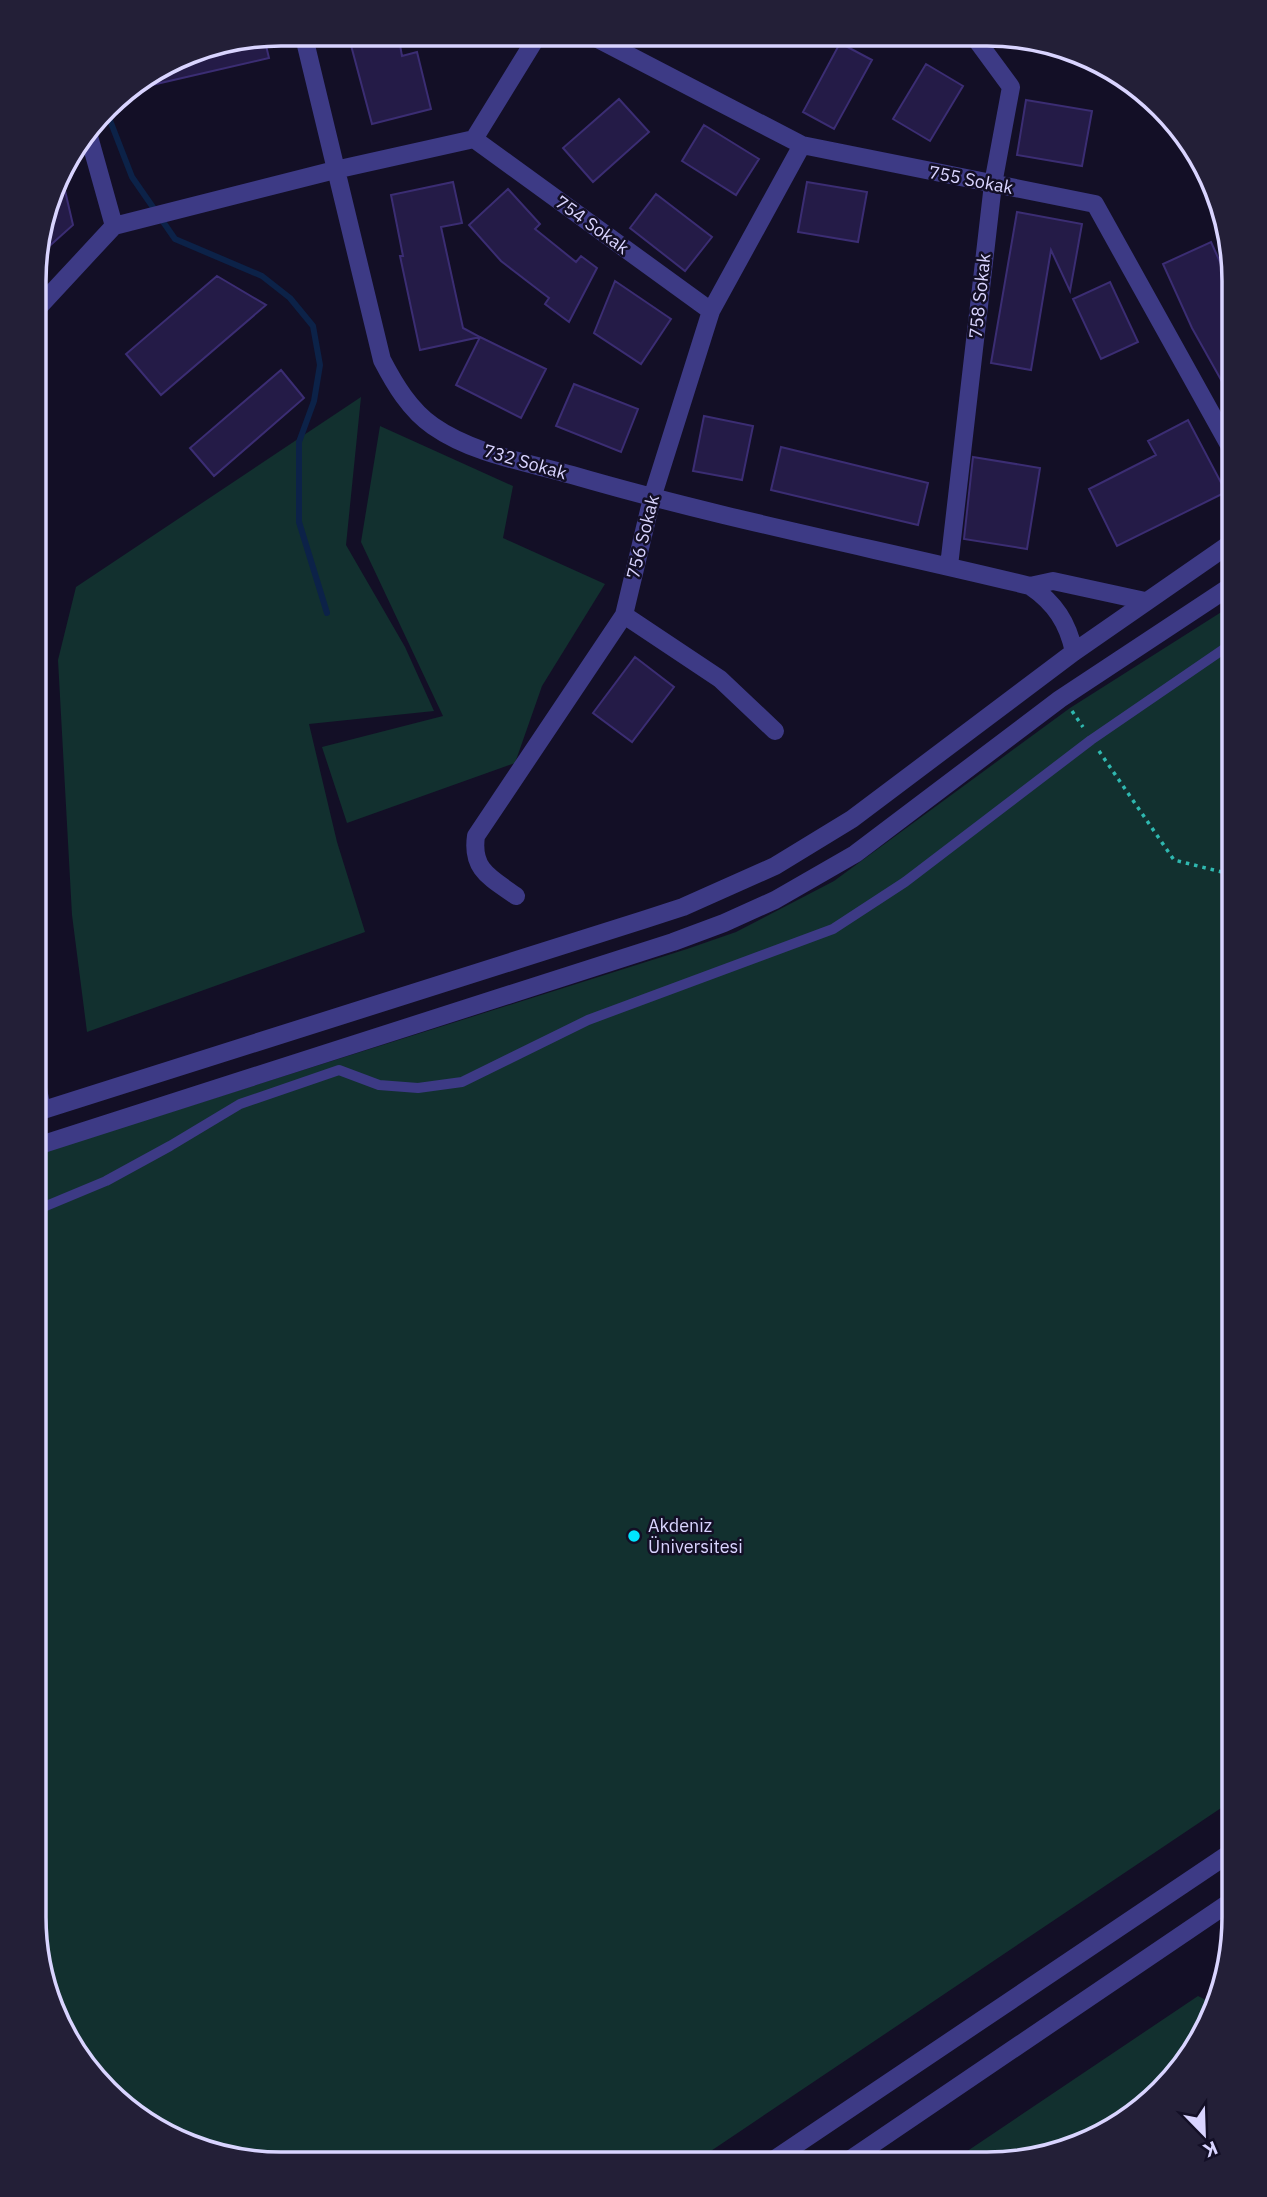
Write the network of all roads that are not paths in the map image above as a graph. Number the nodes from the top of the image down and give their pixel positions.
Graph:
1 (306, 46) edge
2 (531, 46) edge
3 (611, 46) edge
4 (981, 46) edge
5 (474, 139) junction
6 (91, 143) edge
7 (803, 145) junction
8 (335, 170) junction
9 (993, 184) junction
10 (114, 226) junction
11 (46, 299) edge
12 (711, 311) junction
13 (1222, 432) edge
14 (652, 498) junction
15 (1222, 549) edge
16 (949, 566) junction
17 (1030, 586) junction
18 (1222, 592) edge
19 (1144, 601) junction
20 (624, 615) junction
21 (1222, 650) edge
22 (1074, 652) junction
23 (775, 731) dead end
24 (516, 896) dead end
25 (46, 1109) edge
26 (46, 1143) edge
27 (46, 1206) edge
28 (1221, 1859) edge
29 (1221, 1908) edge
30 (785, 2152) edge
31 (861, 2152) edge

1 - 8 street, 732 Sokak
2 - 5 street
3 - 7 street, 755 Sokak
4 - 9 street, 758 Sokak
5 - 8 street
5 - 12 street, 754 Sokak
6 - 10 street
7 - 9 street, 755 Sokak
7 - 12 street, 756 Sokak
8 - 10 street
8 - 14 street, 732 Sokak
9 - 13 street, 755 Sokak
9 - 16 street, 758 Sokak
10 - 11 street
12 - 14 street, 756 Sokak
14 - 16 street, 732 Sokak
14 - 20 street, 756 Sokak
15 - 19 street
16 - 17 street, 732 Sokak
17 - 19 street, 732 Sokak
17 - 22 street, 732 Sokak
18 - 26 street
19 - 22 street
20 - 23 street
20 - 24 street, 756 Sokak
21 - 27 lane
22 - 25 street
28 - 30 street
29 - 31 street

